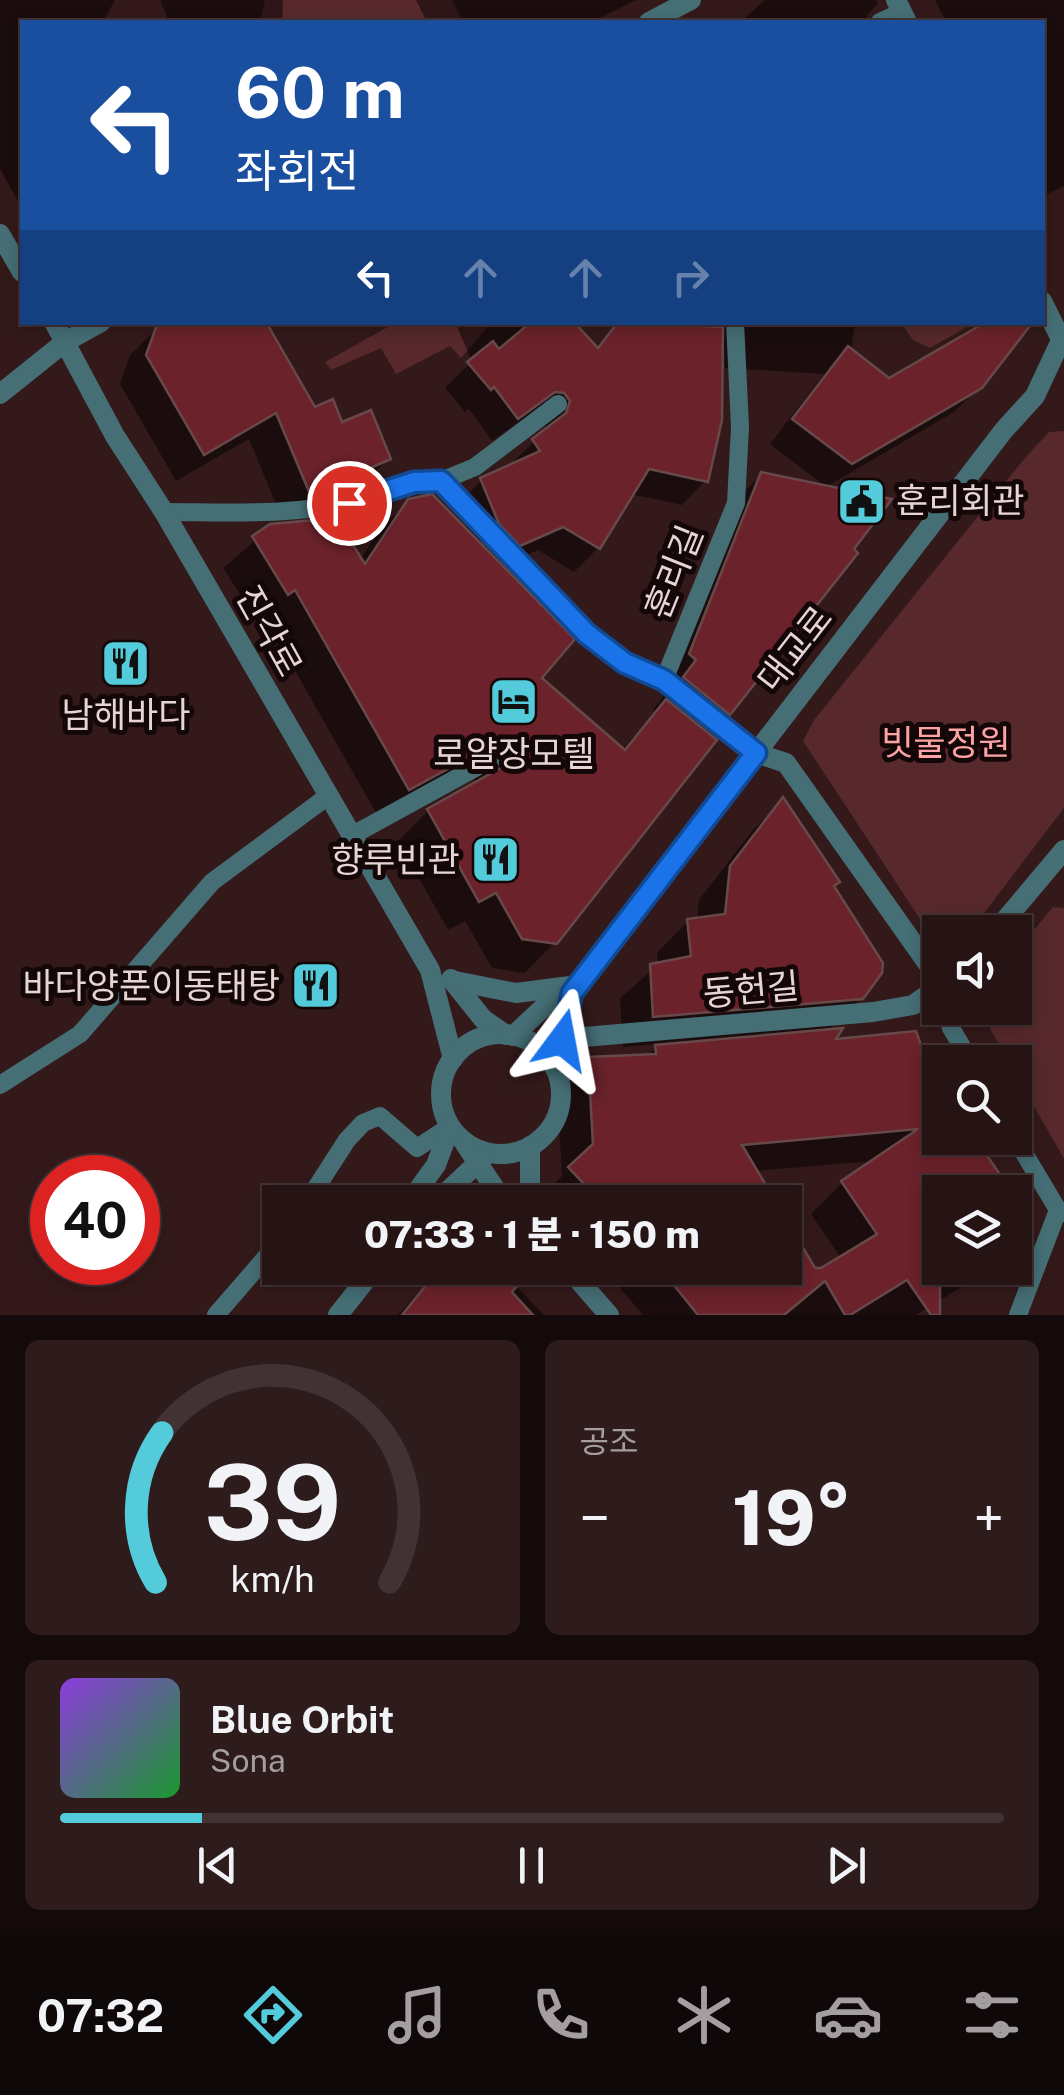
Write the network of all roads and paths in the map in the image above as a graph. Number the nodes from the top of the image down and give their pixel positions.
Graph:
1 (691, 0) edge
2 (654, 20) edge
3 (0, 234) edge
4 (20, 260) edge
5 (1045, 306) edge
6 (56, 325) edge
7 (95, 325) edge
8 (735, 325) edge
9 (1063, 339) edge
10 (66, 342) junction
11 (0, 394) edge
12 (558, 404) dead end
13 (441, 481) junction
14 (164, 512) junction
15 (664, 680) junction
16 (756, 753) junction
17 (496, 758) dead end
18 (328, 796) junction
19 (352, 836) junction
20 (1064, 850) edge
21 (1009, 915) edge
22 (922, 958) edge
23 (430, 970) junction
24 (455, 981) junction
25 (575, 989) junction
26 (922, 998) edge
27 (510, 1036) junction
28 (562, 1040) junction
29 (453, 1059) junction
30 (555, 1069) junction
31 (0, 1084) edge
32 (457, 1134) junction
33 (530, 1146) junction
34 (1026, 1155) edge
35 (482, 1159) junction
36 (319, 1185) edge
37 (426, 1185) edge
38 (454, 1185) edge
39 (495, 1185) edge
40 (530, 1185) edge
41 (1061, 1212) edge
42 (262, 1263) edge
43 (362, 1285) edge
44 (583, 1285) edge
45 (216, 1315) edge
46 (338, 1315) edge
47 (609, 1315) edge
48 (1018, 1315) edge

1 - 2 street
3 - 4 street
5 - 9 street
6 - 10 street, 진각로
7 - 10 street
8 - 15 lane, 훈리길
9 - 16 street, 대교로
10 - 11 street
10 - 14 street, 진각로
12 - 13 lane
13 - 14 lane
13 - 15 lane, 훈리길
14 - 18 street, 진각로
15 - 16 street
16 - 22 street
16 - 25 street, 대교로
17 - 19 lane
18 - 19 street, 진각로
18 - 31 lane
19 - 23 street, 진각로
20 - 21 street
23 - 24 street
23 - 29 street, 진각로
24 - 25 street
24 - 27 street
25 - 27 street
25 - 28 street
26 - 28 street, 동헌길
27 - 29 street
27 - 30 street
28 - 30 street
29 - 32 street
30 - 33 street
32 - 35 street
32 - 36 lane
32 - 37 street
33 - 35 street
33 - 40 street
34 - 41 lane
35 - 38 street
35 - 39 street
41 - 48 lane
42 - 45 lane
43 - 46 street
44 - 47 street

